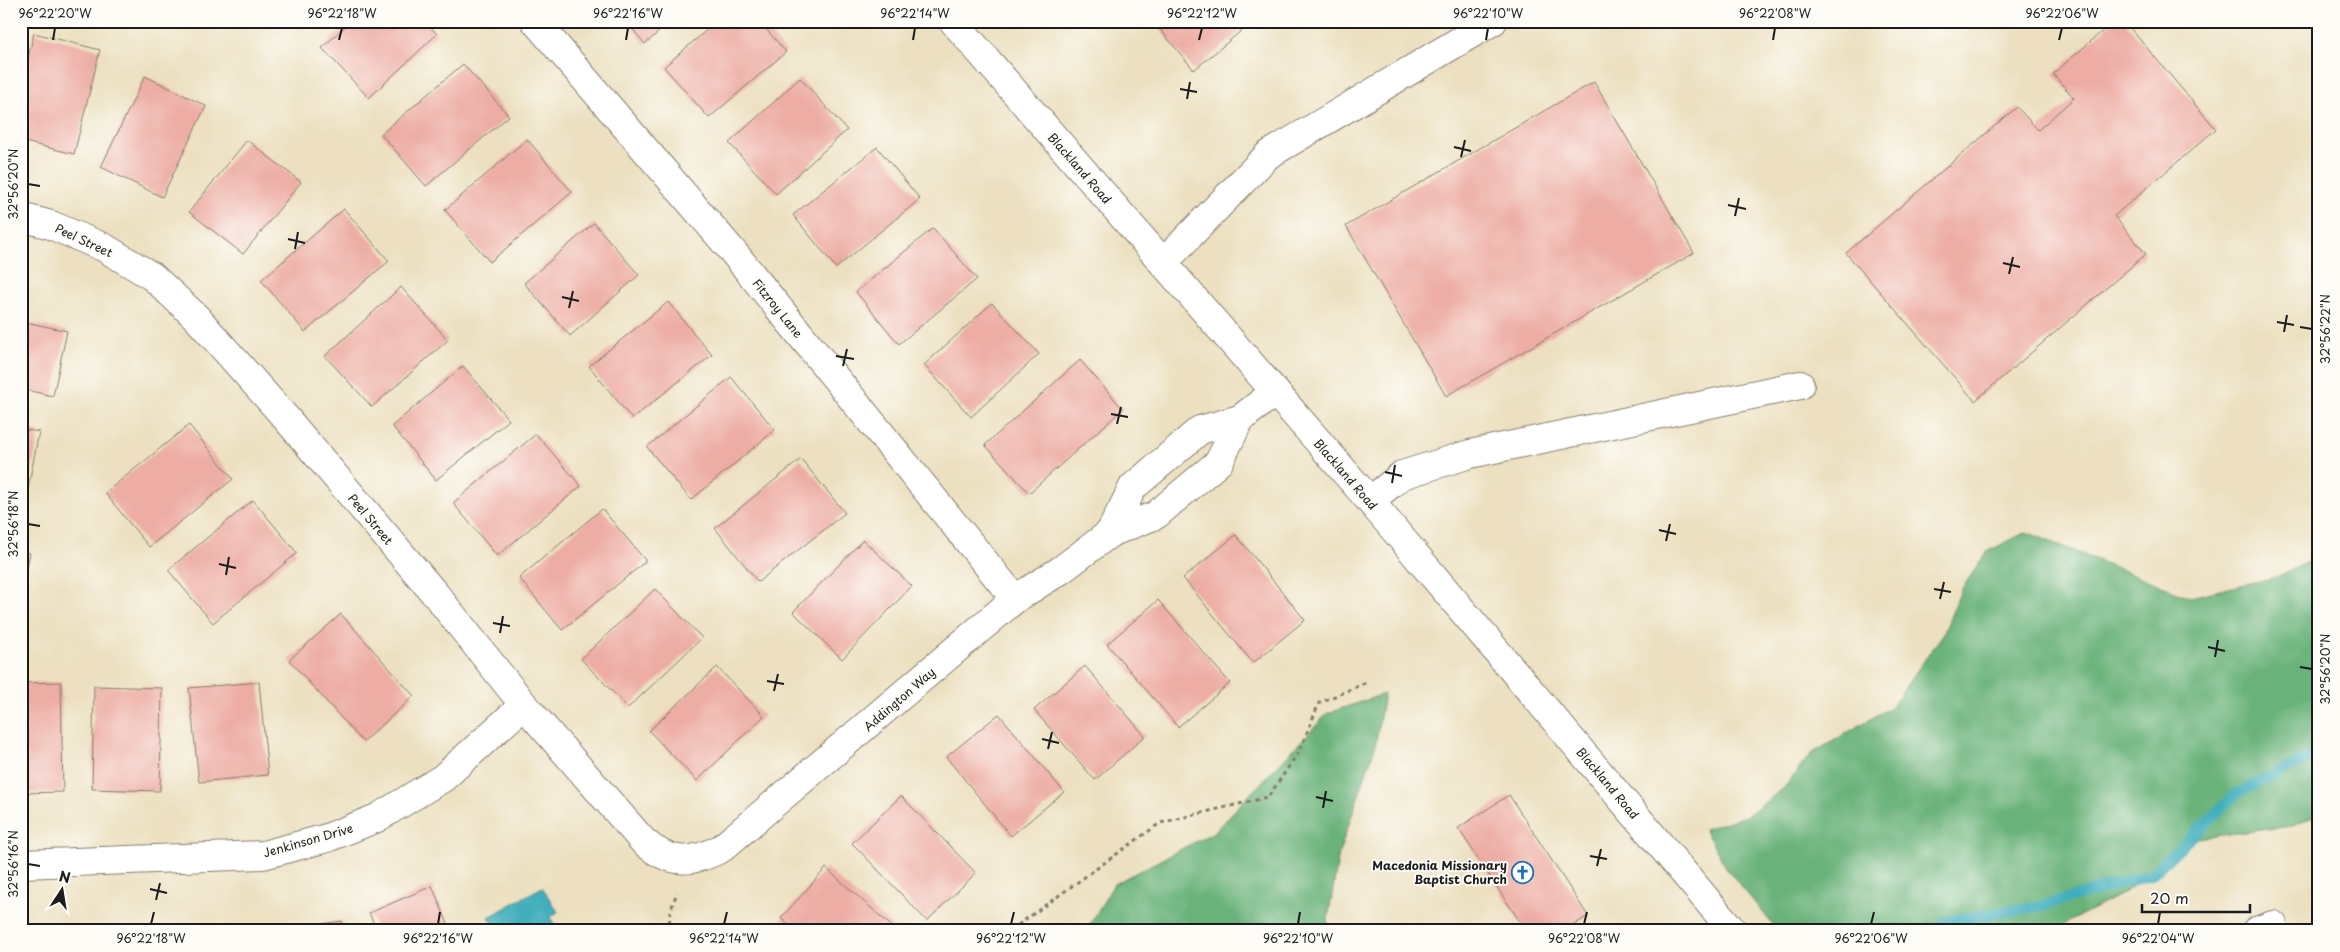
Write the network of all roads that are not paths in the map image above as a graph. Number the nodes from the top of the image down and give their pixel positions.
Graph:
1 (535, 21) edge
2 (953, 21) edge
3 (1493, 21) edge
4 (21, 217) edge
5 (1163, 263) junction
6 (1800, 385) dead end
7 (1275, 392) junction
8 (1240, 419) junction
9 (1370, 501) junction
10 (1110, 533) junction
11 (1015, 599) junction
12 (524, 705) junction
13 (688, 860) joint
14 (21, 864) edge
15 (1733, 931) edge

1 - 11 street, Fitzroy Lane
2 - 5 street, Blackland Road
3 - 5 street
4 - 12 street, Peel Street
5 - 7 street, Blackland Road
6 - 9 street
7 - 8 street, Addington Way
7 - 9 street, Blackland Road
8 - 10 street, Addington Way
8 - 10 street, Addington Way
9 - 15 street, Blackland Road
10 - 11 street, Addington Way
11 - 13 street, Addington Way
12 - 13 street, Peel Street
12 - 14 street, Jenkinson Drive

